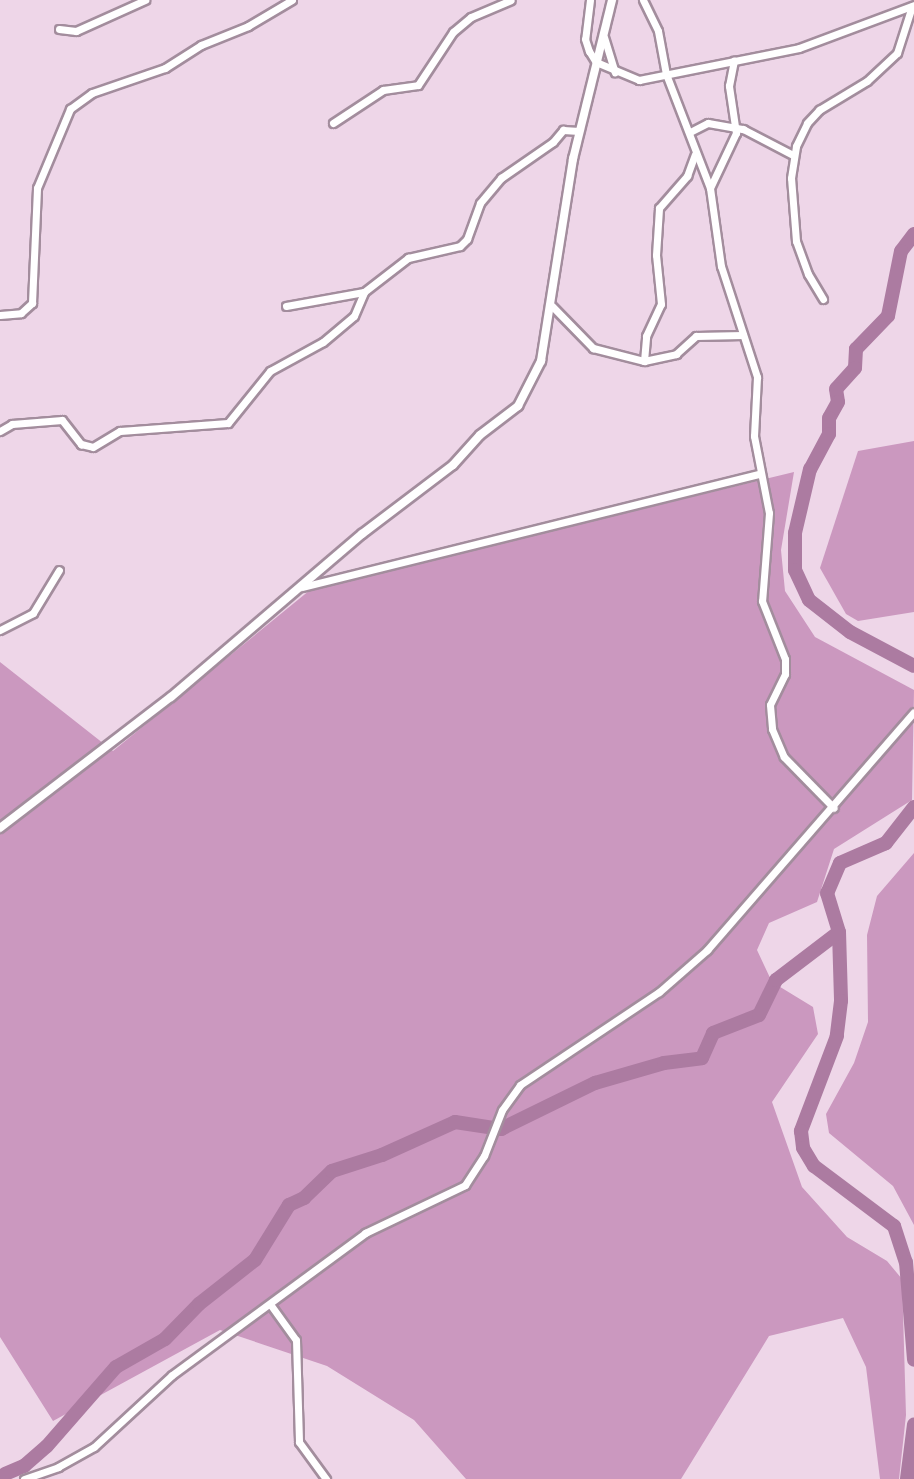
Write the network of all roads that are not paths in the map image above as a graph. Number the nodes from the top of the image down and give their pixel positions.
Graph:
1 (145, 0) edge
2 (292, 0) edge
3 (511, 0) edge
4 (590, 0) edge
5 (614, 0) edge
6 (643, 0) edge
7 (913, 6) edge
8 (59, 29) dead end
9 (734, 60) junction
10 (596, 62) junction
11 (615, 72) junction
12 (666, 74) junction
13 (333, 123) dead end
14 (736, 127) junction
15 (579, 131) junction
16 (690, 132) junction
17 (695, 154) junction
18 (793, 155) junction
19 (710, 188) junction
20 (364, 292) junction
21 (824, 299) dead end
22 (286, 306) dead end
23 (552, 306) junction
24 (0, 315) edge
25 (743, 335) junction
26 (644, 361) junction
27 (0, 430) edge
28 (759, 474) junction
29 (59, 570) dead end
30 (301, 588) junction
31 (0, 630) edge
32 (914, 712) edge
33 (834, 808) junction
34 (0, 828) edge
35 (270, 1304) junction
36 (24, 1479) edge
37 (326, 1479) edge

1 - 8 street
2 - 24 street
3 - 13 street
4 - 10 street
5 - 10 street
5 - 11 street
6 - 12 street
7 - 9 street
7 - 18 street
9 - 12 street
9 - 14 street
10 - 11 street
10 - 15 street
11 - 12 street
12 - 16 street
14 - 16 street
14 - 18 street
14 - 19 street
15 - 20 street
15 - 23 street
16 - 17 street
17 - 19 street
17 - 26 street
18 - 21 street
19 - 25 street
20 - 22 street
20 - 27 street
23 - 26 street
23 - 30 street
25 - 26 street
25 - 28 street
28 - 30 street
28 - 33 street
29 - 31 street
30 - 34 street
32 - 33 street
33 - 35 street
35 - 36 street
35 - 37 street

